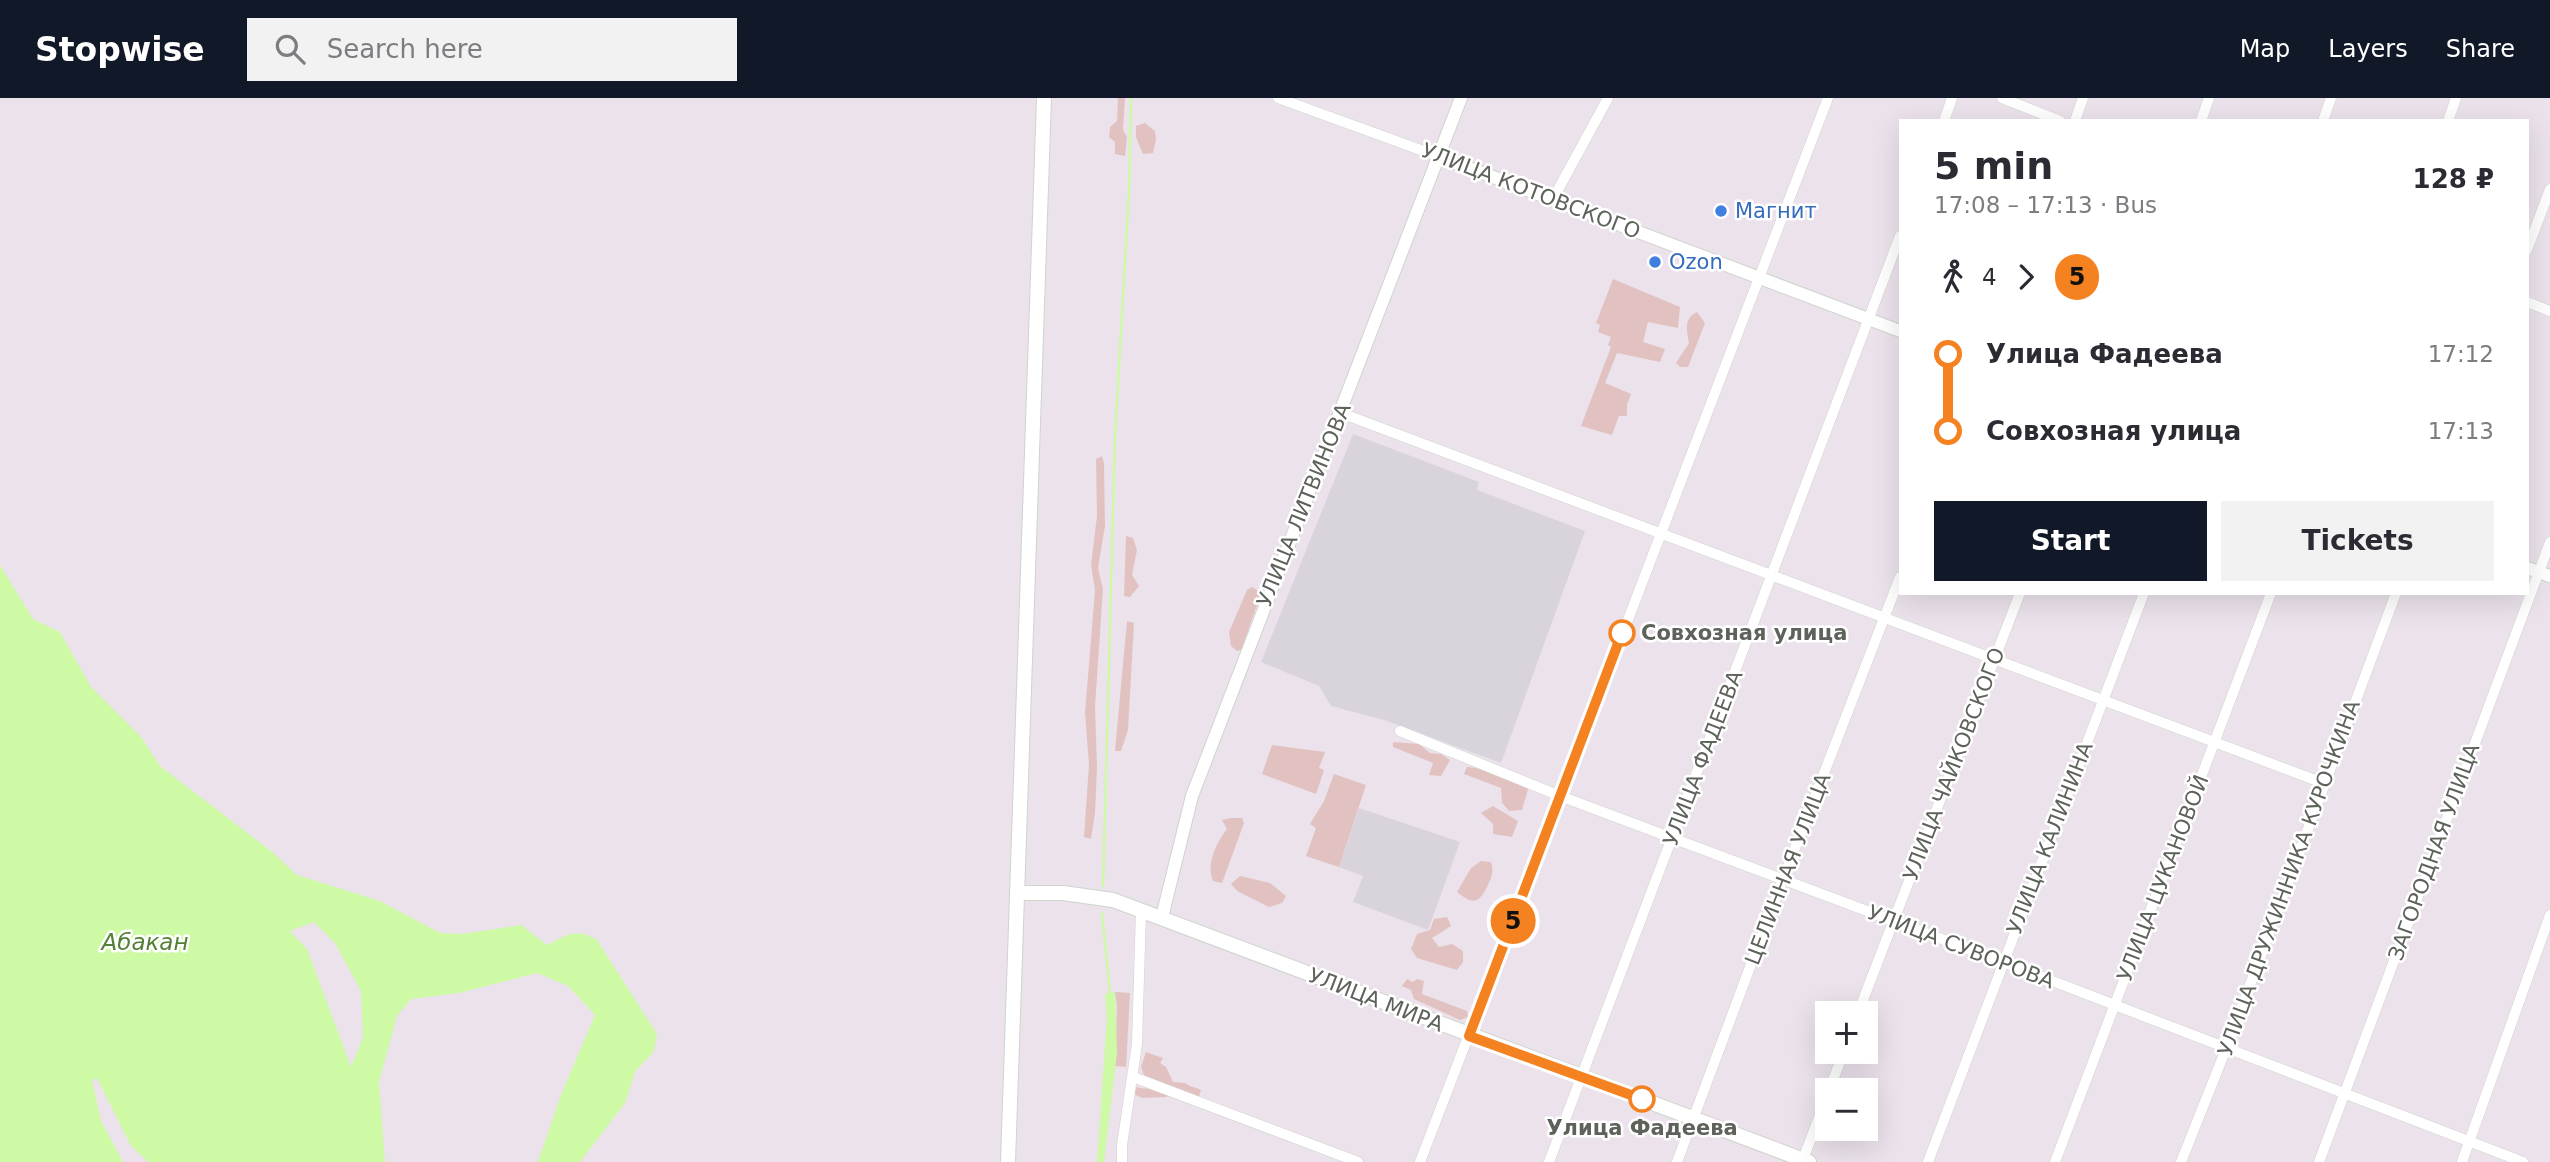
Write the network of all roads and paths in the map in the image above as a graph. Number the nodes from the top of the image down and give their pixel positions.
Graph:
1 (1044, 98) edge
2 (1278, 98) edge
3 (1461, 98) edge
4 (1608, 98) edge
5 (1828, 98) edge
6 (1952, 98) edge
7 (2002, 98) edge
8 (2083, 98) edge
9 (2209, 98) edge
10 (2331, 98) edge
11 (2456, 98) edge
12 (1945, 119) edge
13 (2055, 119) edge
14 (2076, 119) edge
15 (2202, 119) edge
16 (2324, 119) edge
17 (2449, 119) edge
18 (1440, 157) junction
19 (2550, 189) edge
20 (1553, 200) junction
21 (1899, 239) edge
22 (2529, 245) edge
23 (1760, 278) junction
24 (2529, 303) edge
25 (2550, 311) edge
26 (1870, 319) junction
27 (1899, 331) edge
28 (1341, 413) junction
29 (1660, 534) junction
30 (2550, 542) edge
31 (2538, 572) edge
32 (1773, 576) junction
33 (1899, 580) edge
34 (2019, 595) edge
35 (2143, 595) edge
36 (2271, 595) edge
37 (2395, 595) edge
38 (1885, 618) junction
39 (1995, 660) junction
40 (2103, 700) junction
41 (1400, 731) dead end
42 (2216, 743) junction
43 (2323, 783) junction
44 (1560, 796) junction
45 (1672, 837) junction
46 (1783, 879) junction
47 (1017, 892) junction
48 (1141, 910) junction
49 (2550, 915) edge
50 (1162, 917) junction
51 (1893, 921) junction
52 (2003, 962) junction
53 (1863, 1001) edge
54 (2113, 1005) junction
55 (1469, 1036) junction
56 (2226, 1049) junction
57 (1582, 1076) junction
58 (1133, 1077) junction
59 (2344, 1094) junction
60 (1693, 1119) junction
61 (1815, 1131) edge
62 (2469, 1141) junction
63 (1805, 1161) edge
64 (1008, 1162) edge
65 (1122, 1162) edge
66 (1358, 1162) edge
67 (1420, 1162) edge
68 (1549, 1162) edge
69 (1677, 1162) edge
70 (1928, 1162) edge
71 (2055, 1162) edge
72 (2180, 1162) edge
73 (2319, 1162) edge
74 (2462, 1162) edge
75 (2523, 1162) edge

1 - 47 main road
2 - 18 street, УЛИЦА КОТОВСКОГО
3 - 18 street, УЛИЦА ЛИТВИНОВА
4 - 20 street
5 - 23 street
6 - 12 street
7 - 13 street
8 - 14 street
9 - 15 street
10 - 16 street
11 - 17 street
18 - 20 street, УЛИЦА КОТОВСКОГО
18 - 28 street, УЛИЦА ЛИТВИНОВА
19 - 22 street
20 - 23 street, УЛИЦА КОТОВСКОГО
21 - 26 street, УЛИЦА ФАДЕЕВА
23 - 26 street, УЛИЦА КОТОВСКОГО
23 - 29 street
24 - 25 street
26 - 27 street, УЛИЦА КОТОВСКОГО
26 - 32 street, УЛИЦА ФАДЕЕВА
28 - 29 street
28 - 50 street, УЛИЦА ЛИТВИНОВА
29 - 32 street
29 - 44 street
30 - 31 street, ЗАГОРОДНАЯ УЛИЦА
31 - 59 street, ЗАГОРОДНАЯ УЛИЦА
32 - 38 street
32 - 45 street, УЛИЦА ФАДЕЕВА
33 - 38 street, ЦЕЛИННАЯ УЛИЦА
34 - 39 street, УЛИЦА ЧАЙКОВСКОГО
35 - 40 street, УЛИЦА КАЛИНИНА
36 - 42 street, УЛИЦА ЦУКАНОВОЙ
37 - 43 street, УЛИЦА ДРУЖИННИКА КУРОЧКИНА
38 - 39 street
38 - 46 street, ЦЕЛИННАЯ УЛИЦА
39 - 40 street
39 - 51 street, УЛИЦА ЧАЙКОВСКОГО
40 - 42 street
40 - 52 street, УЛИЦА КАЛИНИНА
41 - 44 street, УЛИЦА СУВОРОВА
42 - 43 street
42 - 54 street, УЛИЦА ЦУКАНОВОЙ
43 - 56 street, УЛИЦА ДРУЖИННИКА КУРОЧКИНА
44 - 45 street, УЛИЦА СУВОРОВА
44 - 55 street
45 - 46 street, УЛИЦА СУВОРОВА
45 - 57 street, УЛИЦА ФАДЕЕВА
46 - 51 street, УЛИЦА СУВОРОВА
46 - 60 street, ЦЕЛИННАЯ УЛИЦА
47 - 48 main road, УЛИЦА МИРА
47 - 64 main road
48 - 50 main road, УЛИЦА МИРА
48 - 58 street
49 - 62 street
50 - 55 main road, УЛИЦА МИРА
51 - 52 street, УЛИЦА СУВОРОВА
51 - 53 street, УЛИЦА ЧАЙКОВСКОГО
52 - 54 street, УЛИЦА СУВОРОВА
52 - 70 street, УЛИЦА КАЛИНИНА
54 - 56 street, УЛИЦА СУВОРОВА
54 - 71 street, УЛИЦА ЦУКАНОВОЙ
55 - 57 main road, УЛИЦА МИРА
55 - 67 street
56 - 59 street, УЛИЦА СУВОРОВА
56 - 72 street, УЛИЦА ДРУЖИННИКА КУРОЧКИНА
57 - 60 main road, УЛИЦА МИРА
57 - 68 street, УЛИЦА ФАДЕЕВА
58 - 65 street
58 - 66 street
59 - 62 street, УЛИЦА СУВОРОВА
59 - 73 street, ЗАГОРОДНАЯ УЛИЦА
60 - 63 main road, УЛИЦА МИРА
60 - 69 street, ЦЕЛИННАЯ УЛИЦА
61 - 63 street
62 - 74 street
62 - 75 street, УЛИЦА СУВОРОВА

